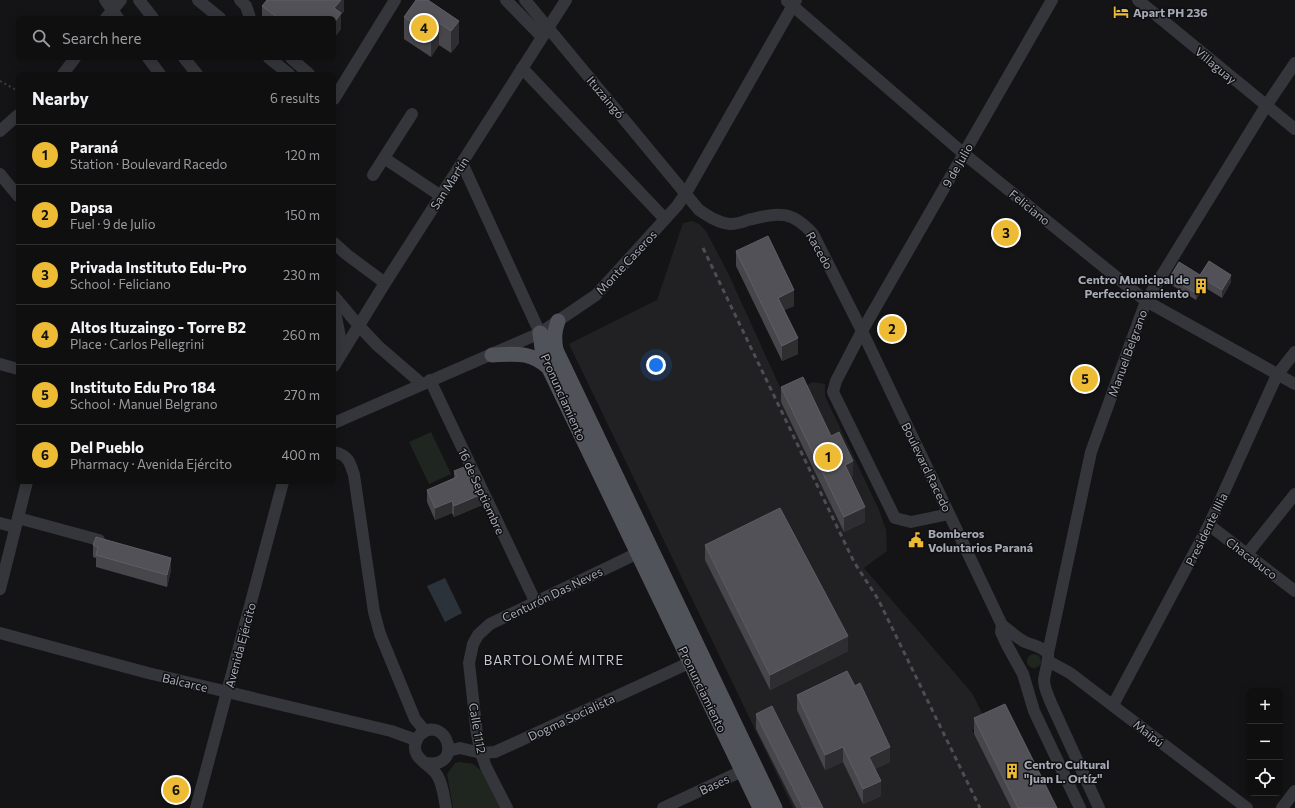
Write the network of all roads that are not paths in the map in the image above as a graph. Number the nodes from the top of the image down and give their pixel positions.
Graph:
1 (121, 0) edge
2 (139, 0) edge
3 (198, 0) edge
4 (395, 0) edge
5 (506, 0) edge
6 (525, 0) edge
7 (566, 0) edge
8 (1052, 0) edge
9 (1138, 0) edge
10 (246, 2) edge
11 (791, 2) edge
12 (110, 11) edge
13 (151, 16) edge
14 (218, 16) edge
15 (250, 16) edge
16 (545, 32) junction
17 (74, 60) edge
18 (150, 60) edge
19 (186, 60) edge
20 (272, 60) edge
21 (293, 60) edge
22 (1295, 63) edge
23 (522, 68) junction
24 (64, 72) edge
25 (158, 72) edge
26 (195, 72) edge
27 (286, 72) edge
28 (307, 72) edge
29 (336, 95) edge
30 (1266, 106) junction
31 (412, 114) dead end
32 (16, 117) edge
33 (1295, 129) edge
34 (0, 131) edge
35 (963, 153) junction
36 (384, 158) junction
37 (462, 163) junction
38 (0, 174) edge
39 (373, 175) dead end
40 (686, 193) junction
41 (16, 194) edge
42 (441, 196) junction
43 (665, 219) junction
44 (336, 245) edge
45 (385, 283) junction
46 (336, 298) edge
47 (1146, 301) junction
48 (336, 317) edge
49 (558, 321) junction
50 (359, 326) junction
51 (862, 331) junction
52 (540, 333) junction
53 (556, 350) junction
54 (1295, 352) edge
55 (492, 355) junction
56 (336, 359) edge
57 (336, 362) edge
58 (0, 364) edge
59 (16, 368) edge
60 (549, 368) junction
61 (1277, 375) junction
62 (426, 382) junction
63 (1295, 384) edge
64 (336, 422) edge
65 (336, 453) edge
66 (26, 484) edge
67 (282, 484) edge
68 (1295, 494) edge
69 (949, 514) junction
70 (16, 522) junction
71 (0, 523) edge
72 (1209, 525) junction
73 (99, 540) edge
74 (638, 553) junction
75 (1247, 554) junction
76 (0, 589) edge
77 (1295, 591) edge
78 (535, 602) junction
79 (1002, 625) junction
80 (0, 634) edge
81 (473, 644) joint
82 (1034, 645) junction
83 (1017, 661) junction
84 (1047, 661) junction
85 (691, 662) junction
86 (1024, 674) junction
87 (227, 692) junction
88 (1113, 705) junction
89 (421, 736) junction
90 (448, 751) junction
91 (481, 753) junction
92 (426, 763) junction
93 (742, 771) junction
94 (1295, 791) edge
95 (196, 808) edge
96 (446, 808) edge
97 (507, 808) edge
98 (663, 808) edge
99 (760, 808) edge
100 (775, 808) edge
101 (1080, 808) edge
102 (1099, 808) edge
103 (1247, 808) edge
104 (1282, 808) edge

1 - 12 street
2 - 13 street
3 - 14 street
4 - 29 street
5 - 16 street
6 - 16 street, Ituzaingó
7 - 16 street, San Martín
8 - 35 street, 9 de Julio
9 - 30 street, Villaguay
10 - 15 street
11 - 35 street, Feliciano
11 - 40 street, Monte Caseros
16 - 23 street, San Martín
16 - 40 street, Ituzaingó
17 - 24 street
18 - 25 street
19 - 26 street
20 - 27 street
21 - 28 street
22 - 30 street, Manuel Belgrano
23 - 37 street, San Martín
23 - 43 street
30 - 33 street, Villaguay
30 - 47 street, Manuel Belgrano
31 - 36 street
32 - 34 street
35 - 47 street, Feliciano
35 - 51 street, 9 de Julio
36 - 39 street
36 - 42 street
37 - 42 street, San Martín
37 - 52 street
38 - 41 street
40 - 43 street, Monte Caseros
40 - 51 street, Racedo
42 - 45 street, San Martín
43 - 49 street, Monte Caseros
44 - 45 street
45 - 50 street, San Martín
46 - 50 street
47 - 61 street, Feliciano
47 - 84 street, Manuel Belgrano
48 - 56 street
49 - 52 street, Monte Caseros
49 - 53 main road
50 - 57 street, San Martín
50 - 62 street
51 - 69 street, Boulevard Racedo
51 - 69 street, 9 de Julio
52 - 53 main road, Pronunciamiento
52 - 55 street, Monte Caseros
52 - 60 main road, Pronunciamiento
53 - 100 main road, Pronunciamiento
54 - 61 street, Presidente Illia
55 - 60 main road
55 - 62 street, Monte Caseros
58 - 59 street
60 - 74 main road, Pronunciamiento
61 - 63 street, Feliciano
61 - 72 street, Presidente Illia
62 - 64 street, Monte Caseros
62 - 78 street, 16 de Septiembre
65 - 89 street
66 - 70 street
67 - 87 street, Avenida Ejército
68 - 75 street
69 - 79 street, Boulevard Racedo
70 - 71 street
70 - 73 street
70 - 76 street
72 - 75 street, Chacabuco
72 - 88 street, Presidente Illia
74 - 78 street, Centurón Das Neves
74 - 85 main road, Pronunciamiento
75 - 77 street, Chacabuco
78 - 81 street, Centurón Das Neves
79 - 82 street, Boulevard Racedo
79 - 83 street, Boulevard Racedo
80 - 87 street, Balcarce
81 - 91 street, Calle 1112
82 - 83 street
82 - 84 street, Boulevard Racedo
83 - 86 street, Boulevard Racedo
84 - 86 street
84 - 88 street, Maipú
84 - 102 street
85 - 91 street, Dogma Socialista
85 - 93 main road, Pronunciamiento
86 - 101 street, Boulevard Racedo
87 - 89 street, Balcarce
87 - 95 street, Avenida Ejército
88 - 103 street, Maipú
89 - 90 street
89 - 92 street
90 - 91 street, Dogma Socialista
90 - 92 street
91 - 97 street, Calle 1112
92 - 96 street
93 - 98 street, Bases
93 - 99 main road, Pronunciamiento
94 - 104 street

